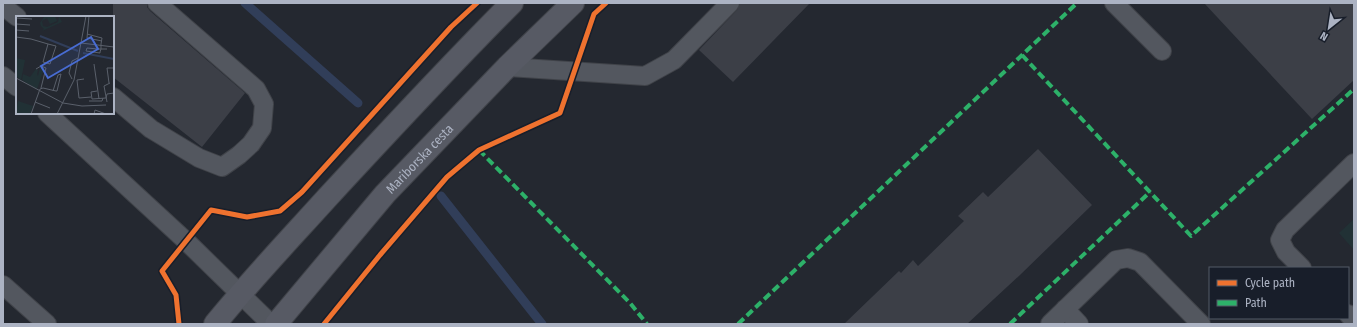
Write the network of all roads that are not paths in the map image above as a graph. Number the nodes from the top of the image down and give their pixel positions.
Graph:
1 (157, 3) edge
2 (512, 3) edge
3 (573, 3) edge
4 (730, 3) edge
5 (1114, 3) edge
6 (3, 6) edge
7 (16, 16) edge
8 (1162, 51) dead end
9 (507, 67) junction
10 (3, 76) edge
11 (16, 86) edge
12 (114, 97) edge
13 (48, 114) edge
14 (1354, 162) edge
15 (1301, 267) edge
16 (3, 285) edge
17 (240, 294) junction
18 (1065, 309) junction
19 (47, 324) edge
20 (215, 324) edge
21 (271, 324) edge
22 (276, 324) edge
23 (1050, 324) edge
24 (1079, 324) edge
25 (1201, 324) edge

1 - 12 lane
2 - 17 main road
3 - 9 main road, Mariborska cesta
4 - 9 lane
5 - 8 lane
6 - 7 lane
9 - 22 main road, Mariborska cesta
10 - 11 lane
13 - 17 lane
14 - 15 lane
16 - 19 lane
17 - 20 main road
17 - 21 lane
18 - 23 lane
18 - 24 lane
18 - 25 lane

